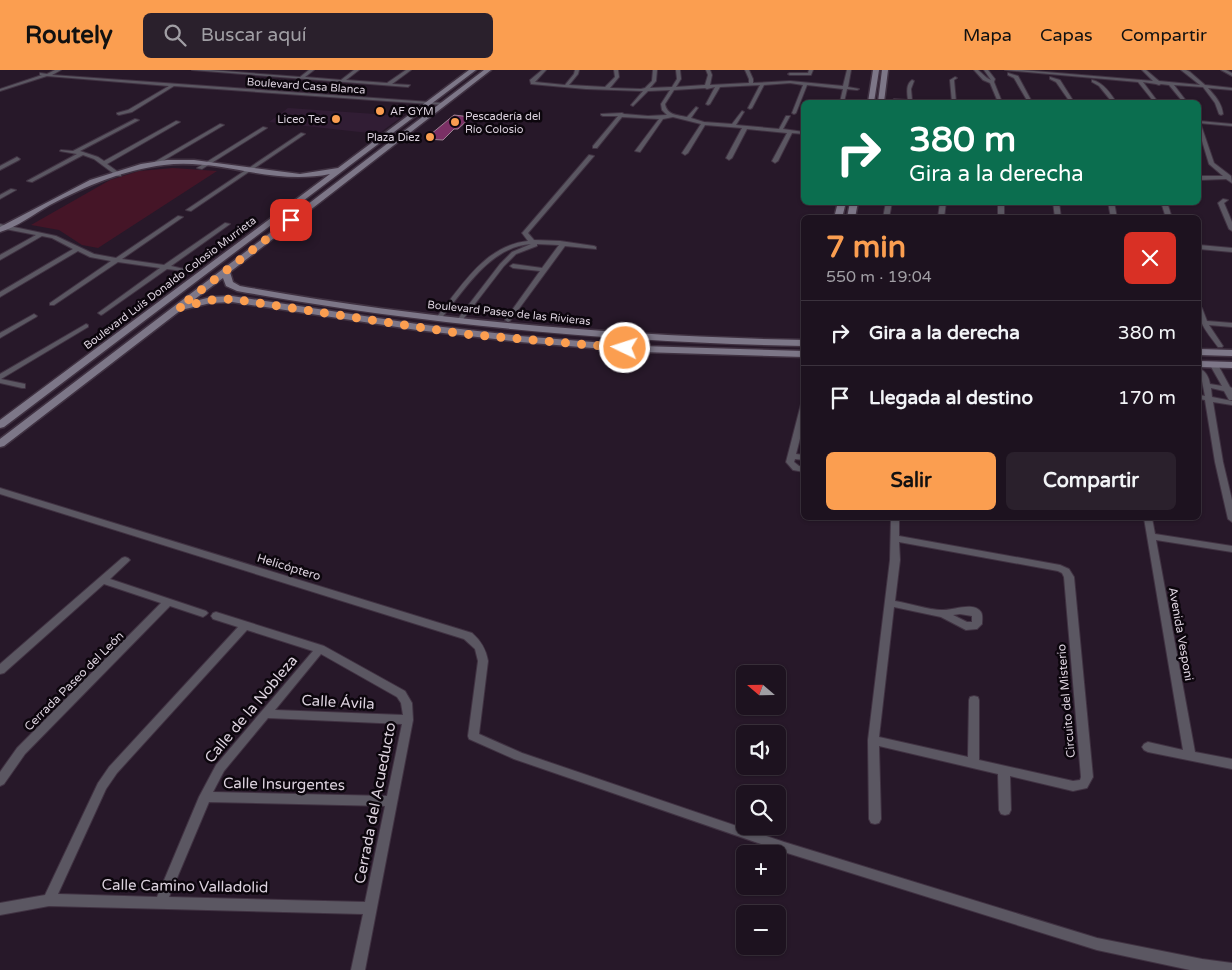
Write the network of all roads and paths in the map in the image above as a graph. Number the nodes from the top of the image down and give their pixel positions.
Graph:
1 (59, 70) edge
2 (194, 70) edge
3 (267, 70) edge
4 (312, 70) edge
5 (357, 70) edge
6 (409, 70) edge
7 (473, 70) edge
8 (488, 70) edge
9 (544, 70) edge
10 (577, 70) edge
11 (616, 70) edge
12 (655, 70) edge
13 (678, 70) edge
14 (708, 70) edge
15 (747, 70) edge
16 (786, 70) edge
17 (811, 70) edge
18 (849, 70) edge
19 (876, 70) edge
20 (884, 70) edge
21 (976, 70) edge
22 (986, 70) edge
23 (1016, 70) edge
24 (1144, 70) edge
25 (1184, 70) edge
26 (1223, 70) edge
27 (221, 71) edge
28 (1036, 71) edge
29 (1008, 72) edge
30 (1078, 72) edge
31 (48, 73) edge
32 (790, 74) junction
33 (260, 75) junction
34 (1232, 75) edge
35 (301, 78) junction
36 (955, 78) dead end
37 (1052, 78) dead end
38 (1114, 78) junction
39 (685, 80) dead end
40 (912, 80) dead end
41 (342, 81) junction
42 (1094, 81) dead end
43 (790, 82) junction
44 (992, 82) junction
45 (1140, 82) junction
46 (1159, 82) junction
47 (751, 83) junction
48 (763, 83) junction
49 (806, 83) junction
50 (1170, 83) junction
51 (175, 84) junction
52 (389, 84) junction
53 (408, 86) dead end
54 (566, 86) junction
55 (711, 87) junction
56 (846, 87) junction
57 (1206, 87) junction
58 (0, 88) edge
59 (857, 88) dead end
60 (606, 89) junction
61 (681, 89) junction
62 (1232, 89) edge
63 (645, 90) junction
64 (673, 90) junction
65 (843, 100) edge
66 (871, 100) edge
67 (881, 100) edge
68 (910, 100) edge
69 (954, 100) edge
70 (999, 100) edge
71 (1029, 100) edge
72 (1071, 100) edge
73 (1112, 100) edge
74 (1154, 100) edge
75 (1184, 100) edge
76 (428, 103) junction
77 (444, 104) junction
78 (708, 104) dead end
79 (633, 105) dead end
80 (696, 108) dead end
81 (750, 108) dead end
82 (742, 112) dead end
83 (794, 113) dead end
84 (119, 114) dead end
85 (622, 114) junction
86 (675, 114) junction
87 (1221, 114) dead end
88 (603, 115) dead end
89 (788, 117) dead end
90 (659, 118) junction
91 (688, 119) junction
92 (137, 120) dead end
93 (178, 122) dead end
94 (704, 123) junction
95 (1201, 123) edge
96 (222, 124) dead end
97 (1232, 125) edge
98 (733, 126) junction
99 (745, 127) junction
100 (265, 128) dead end
101 (780, 131) junction
102 (790, 132) junction
103 (801, 133) edge
104 (303, 134) dead end
105 (1201, 136) edge
106 (594, 147) dead end
107 (63, 151) dead end
108 (638, 151) dead end
109 (74, 152) junction
110 (83, 153) junction
111 (685, 154) dead end
112 (591, 156) dead end
113 (729, 158) dead end
114 (17, 159) dead end
115 (775, 162) dead end
116 (105, 163) junction
117 (154, 164) junction
118 (203, 166) junction
119 (0, 168) edge
120 (340, 169) junction
121 (247, 172) junction
122 (117, 174) junction
123 (298, 178) junction
124 (1201, 178) edge
125 (1231, 178) edge
126 (30, 181) dead end
127 (13, 190) dead end
128 (304, 196) junction
129 (0, 197) edge
130 (1225, 200) dead end
131 (189, 210) dead end
132 (180, 217) dead end
133 (227, 224) dead end
134 (2, 228) edge
135 (16, 228) junction
136 (1232, 229) edge
137 (255, 233) junction
138 (42, 234) junction
139 (272, 235) junction
140 (0, 237) edge
141 (533, 242) junction
142 (563, 244) junction
143 (1201, 247) edge
144 (594, 248) dead end
145 (76, 250) junction
146 (1232, 250) edge
147 (0, 258) edge
148 (115, 260) junction
149 (513, 266) dead end
150 (166, 268) junction
151 (182, 270) dead end
152 (544, 270) junction
153 (225, 271) junction
154 (0, 295) edge
155 (52, 304) dead end
156 (178, 308) junction
157 (101, 313) dead end
158 (1201, 314) edge
159 (34, 316) dead end
160 (438, 319) junction
161 (508, 320) dead end
162 (458, 321) junction
163 (1204, 323) junction
164 (1232, 325) edge
165 (86, 326) dead end
166 (0, 336) edge
167 (1220, 346) dead end
168 (801, 349) edge
169 (801, 349) edge
170 (1201, 352) edge
171 (1232, 354) edge
172 (1201, 364) edge
173 (1214, 365) junction
174 (1232, 365) edge
175 (0, 377) edge
176 (1203, 378) edge
177 (1222, 378) junction
178 (0, 381) edge
179 (22, 386) dead end
180 (1230, 390) edge
181 (1201, 397) edge
182 (1232, 398) edge
183 (1208, 399) junction
184 (1232, 403) edge
185 (801, 418) edge
186 (0, 424) edge
187 (0, 444) edge
188 (791, 456) junction
189 (801, 458) edge
190 (792, 466) joint
191 (801, 469) edge
192 (0, 490) edge
193 (1232, 519) edge
194 (895, 520) edge
195 (1148, 520) edge
196 (1151, 536) junction
197 (896, 539) junction
198 (1232, 548) edge
199 (125, 560) dead end
200 (103, 580) junction
201 (169, 601) junction
202 (890, 603) junction
203 (203, 613) dead end
204 (943, 614) dead end
205 (216, 616) dead end
206 (245, 626) junction
207 (320, 649) junction
208 (0, 670) edge
209 (974, 700) dead end
210 (267, 714) junction
211 (408, 720) junction
212 (873, 740) junction
213 (1148, 747) dead end
214 (1190, 755) junction
215 (973, 763) junction
216 (1232, 764) edge
217 (1004, 770) junction
218 (0, 781) edge
219 (205, 797) junction
220 (392, 801) junction
221 (1005, 810) dead end
222 (875, 819) dead end
223 (49, 900) junction
224 (161, 901) junction
225 (370, 908) junction
226 (0, 909) edge
227 (358, 970) edge
228 (1232, 970) edge

1 - 31 street
2 - 27 street
3 - 33 street
4 - 35 street
5 - 41 street
6 - 52 street
7 - 76 street, Boulevard Luis Donaldo Colosio Murrieta
8 - 77 street, Boulevard Luis Donaldo Colosio Murrieta
9 - 54 street
10 - 54 street
11 - 60 street
12 - 63 street
13 - 64 street
14 - 55 street
15 - 47 street
16 - 32 street
17 - 32 street
18 - 56 street
19 - 66 street
20 - 67 street
21 - 44 street
22 - 44 street
23 - 28 street
23 - 29 street
24 - 46 street
25 - 57 street
26 - 34 street
27 - 33 street
28 - 30 street
28 - 38 street
29 - 71 street
30 - 38 street
31 - 51 street, Boulevard Casa Blanca
31 - 58 street
32 - 43 street
33 - 35 street
35 - 41 street
36 - 69 street
37 - 72 street
38 - 45 street
38 - 46 street
39 - 61 street
40 - 68 street
41 - 52 street
42 - 73 street
43 - 48 street
43 - 49 street
44 - 70 street
45 - 46 street
45 - 74 street
46 - 50 street
47 - 48 street
47 - 55 street
48 - 81 street
49 - 56 street
49 - 83 street
50 - 57 street
50 - 75 street
51 - 76 street, Boulevard Casa Blanca
51 - 84 street
52 - 53 street
54 - 60 street
55 - 61 street
55 - 78 street
56 - 59 street
56 - 65 street
57 - 62 street
57 - 87 street
60 - 63 street
61 - 64 street
61 - 86 street
63 - 64 street
63 - 79 street
64 - 86 street
76 - 77 street, Boulevard Casa Blanca
76 - 120 street, Boulevard Luis Donaldo Colosio Murrieta
77 - 139 street, Boulevard Luis Donaldo Colosio Murrieta
80 - 91 street
82 - 98 street
85 - 88 street
85 - 90 street
85 - 106 street
86 - 90 street
86 - 91 street
89 - 101 street
90 - 108 street
91 - 94 street
92 - 109 street
93 - 116 street
94 - 98 street
94 - 111 street
95 - 97 street
96 - 117 street
98 - 99 street
99 - 101 street
99 - 113 street
100 - 118 street
101 - 102 street
102 - 103 street
102 - 115 street
104 - 121 street
105 - 125 street
107 - 109 street
109 - 110 street
110 - 116 street
110 - 126 street
112 - 141 street
114 - 119 street
116 - 122 street
117 - 118 street
117 - 122 street
118 - 121 street
118 - 122 street
120 - 123 street
120 - 128 street, Boulevard Luis Donaldo Colosio Murrieta
121 - 123 street
121 - 131 street
122 - 134 street
122 - 135 street
123 - 128 street
124 - 125 street
127 - 129 street
128 - 137 street, Boulevard Luis Donaldo Colosio Murrieta
130 - 136 street
132 - 148 street
133 - 150 street
134 - 135 street
135 - 138 street
135 - 140 street
137 - 139 street
137 - 186 street, Boulevard Luis Donaldo Colosio Murrieta
138 - 145 street
138 - 147 street
139 - 153 street, Boulevard Luis Donaldo Colosio Murrieta
141 - 142 street
141 - 160 street
141 - 162 street
142 - 144 street
142 - 152 street
143 - 146 street
145 - 148 street
145 - 154 street
148 - 150 street
148 - 155 street
149 - 152 street
150 - 151 street
150 - 157 street
152 - 161 street
153 - 156 street, Boulevard Luis Donaldo Colosio Murrieta
153 - 160 street, Boulevard Paseo de las Rivieras
156 - 169 street, Boulevard Paseo de las Rivieras
156 - 187 street, Boulevard Luis Donaldo Colosio Murrieta
158 - 163 street
159 - 166 street
160 - 162 street, Boulevard Paseo de las Rivieras
162 - 168 street, Boulevard Paseo de las Rivieras
163 - 164 street
163 - 167 street
165 - 175 street
170 - 171 street
172 - 173 street
173 - 174 street
173 - 177 street
176 - 177 street
176 - 180 street
176 - 183 street
177 - 180 street
178 - 179 street
180 - 182 street
181 - 183 street
183 - 184 street
183 - 193 street
185 - 188 street
188 - 189 street
188 - 190 street
190 - 191 street
192 - 228 street, Helicóptero
194 - 197 street
195 - 196 street, Avenida Vesponi
196 - 198 street
196 - 214 street, Avenida Vesponi
197 - 202 street
197 - 217 street, Circuito del Misterio
199 - 200 street
200 - 201 street
200 - 208 street
201 - 203 street
201 - 218 street, Cerrada Paseo del León
202 - 204 street
202 - 212 street
205 - 206 street, Cerrada del Acueducto
206 - 207 street, Cerrada del Acueducto
206 - 223 street
207 - 210 street, Calle de la Nobleza
207 - 211 street, Cerrada del Acueducto
209 - 215 street
210 - 211 street, Calle Ávila
210 - 219 street, Calle de la Nobleza
211 - 220 street, Cerrada del Acueducto
212 - 215 street, Circuito del Misterio
212 - 222 street
213 - 214 street
214 - 216 street
215 - 217 street, Circuito del Misterio
217 - 221 street
219 - 220 street, Calle Insurgentes
219 - 224 street, Calle de la Nobleza
220 - 225 street, Cerrada del Acueducto
223 - 224 street, Calle Camino Valladolid
223 - 226 street, Calle Camino Valladolid
224 - 225 street, Calle Camino Valladolid
225 - 227 street, Cerrada del Acueducto

